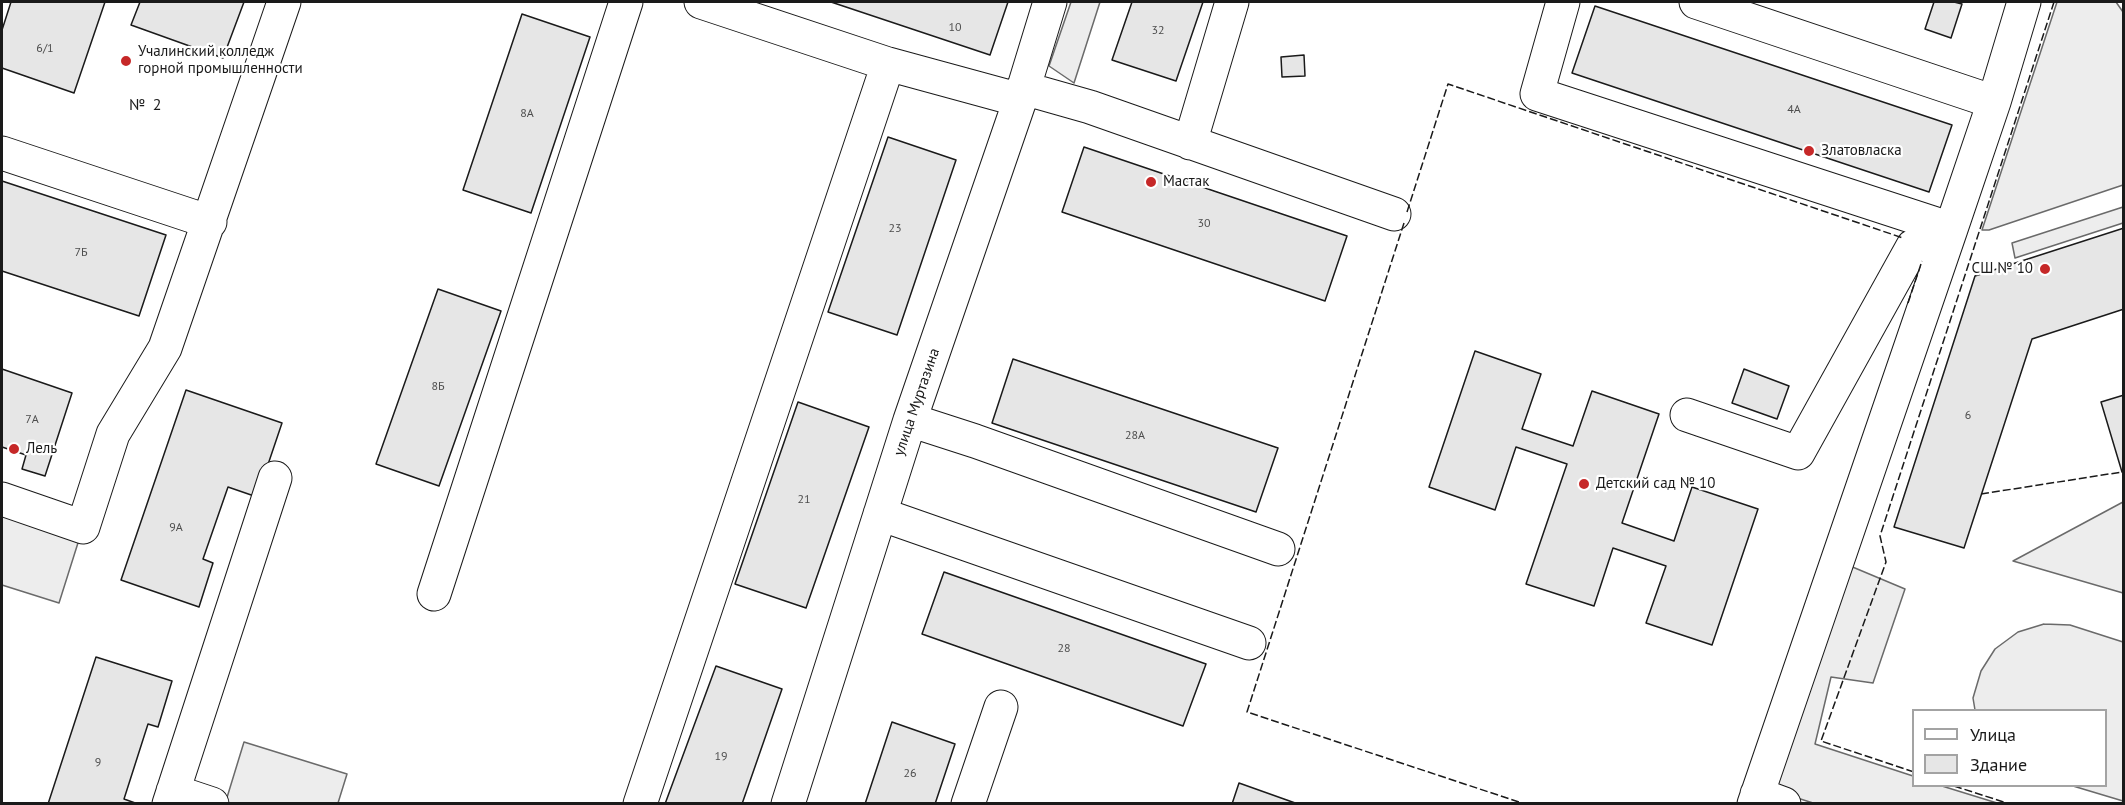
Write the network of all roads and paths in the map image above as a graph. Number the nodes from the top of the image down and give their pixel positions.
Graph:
1 (284, 2) edge
2 (626, 2) edge
3 (701, 2) edge
4 (1050, 2) edge
5 (1232, 2) edge
6 (1563, 2) edge
7 (1696, 2) edge
8 (2024, 2) edge
9 (888, 64) junction
10 (1021, 94) junction
11 (1994, 102) junction
12 (1190, 143) junction
13 (2, 153) edge
14 (1394, 214) dead end
15 (210, 222) junction
16 (1951, 229) junction
17 (1687, 415) dead end
18 (910, 420) junction
19 (275, 478) dead end
20 (2, 499) edge
21 (880, 514) junction
22 (1278, 549) dead end
23 (434, 594) dead end
24 (1249, 643) dead end
25 (1001, 706) dead end
26 (171, 797) edge
27 (1765, 800) edge
28 (212, 804) edge
29 (640, 804) edge
30 (788, 804) edge
31 (968, 804) edge

1 - 15 street
2 - 23 street
3 - 9 street
4 - 10 street, улица Муртазина
5 - 12 street
6 - 16 street
7 - 11 street
8 - 11 street
9 - 10 street
9 - 29 street
10 - 12 street
10 - 18 street, улица Муртазина
11 - 16 street
12 - 14 street
13 - 15 street
15 - 20 street
16 - 17 street
16 - 27 street
18 - 21 street, улица Муртазина
18 - 22 street
19 - 26 street
21 - 24 street
21 - 30 street, улица Муртазина
25 - 31 street
26 - 28 street

